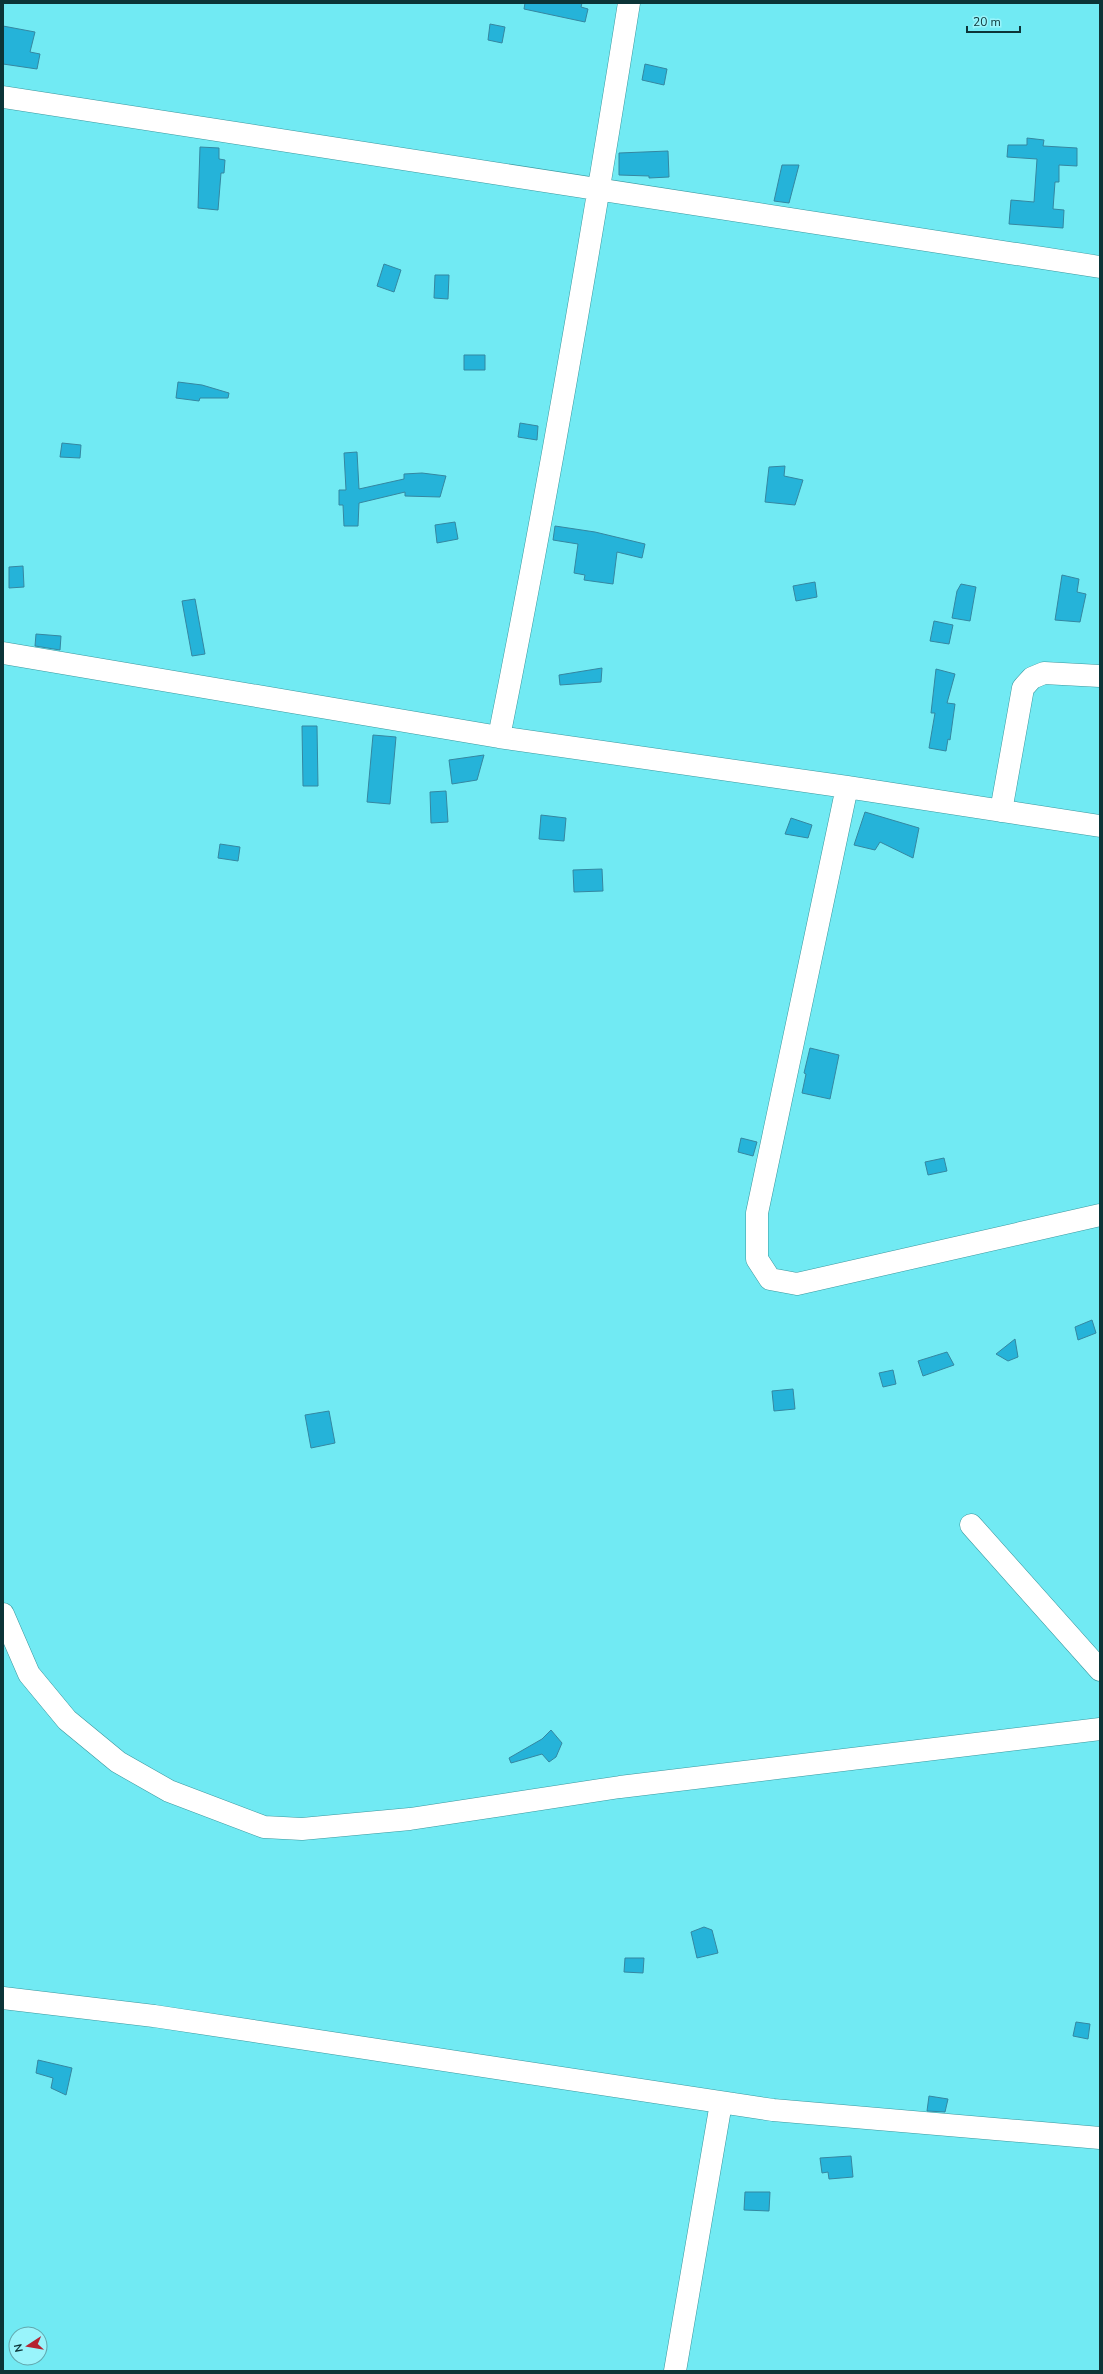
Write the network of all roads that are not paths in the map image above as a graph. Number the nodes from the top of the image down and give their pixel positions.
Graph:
1 (629, 3) edge
2 (3, 97) edge
3 (600, 189) junction
4 (1100, 267) edge
5 (3, 652) edge
6 (1100, 676) edge
7 (499, 737) junction
8 (847, 787) junction
9 (1001, 811) junction
10 (1100, 826) edge
11 (1100, 1215) edge
12 (971, 1525) dead end
13 (3, 1614) edge
14 (1100, 1670) edge
15 (1100, 1729) edge
16 (3, 1998) edge
17 (721, 2103) junction
18 (1100, 2138) edge
19 (675, 2371) edge

1 - 3 street
2 - 3 street
3 - 4 street
3 - 7 street
5 - 7 street
6 - 9 street
7 - 8 street
8 - 9 street
8 - 11 street
9 - 10 street
12 - 14 street
13 - 15 street
16 - 17 street
17 - 18 street
17 - 19 street

